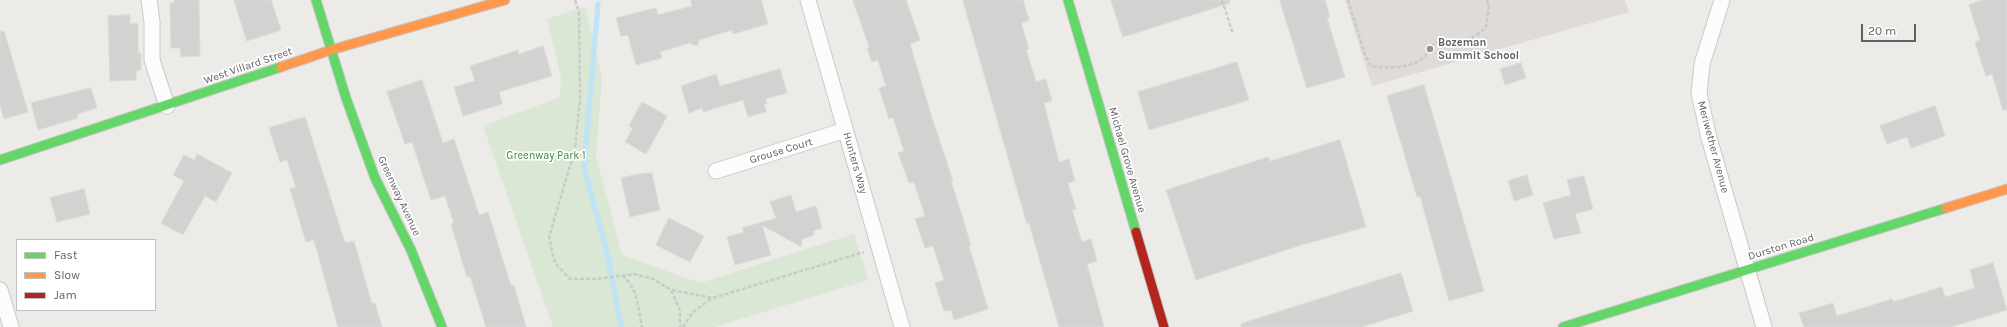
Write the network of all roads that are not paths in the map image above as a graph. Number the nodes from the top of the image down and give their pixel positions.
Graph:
1 (149, 0) edge
2 (316, 0) edge
3 (505, 0) edge
4 (808, 0) edge
5 (1068, 0) edge
6 (1722, 0) edge
7 (331, 50) junction
8 (167, 106) junction
9 (846, 130) junction
10 (0, 160) edge
11 (716, 171) dead end
12 (2007, 190) edge
13 (1748, 270) junction
14 (0, 290) edge
15 (11, 327) edge
16 (442, 327) edge
17 (902, 327) edge
18 (1164, 327) edge
19 (1563, 327) edge
20 (1764, 327) edge

1 - 8 street
2 - 7 street, Greenway Avenue
3 - 7 street, West Villard Street
4 - 9 street, Hunters Way
5 - 18 street, Michael Grove Avenue
6 - 13 street, Meriwether Avenue
7 - 8 street, West Villard Street
7 - 16 street, Greenway Avenue
8 - 10 street, West Villard Street
9 - 11 street, Grouse Court
9 - 17 street, Hunters Way
12 - 13 street, Durston Road
13 - 19 street, Durston Road
13 - 20 street, Meriwether Avenue
14 - 15 street

